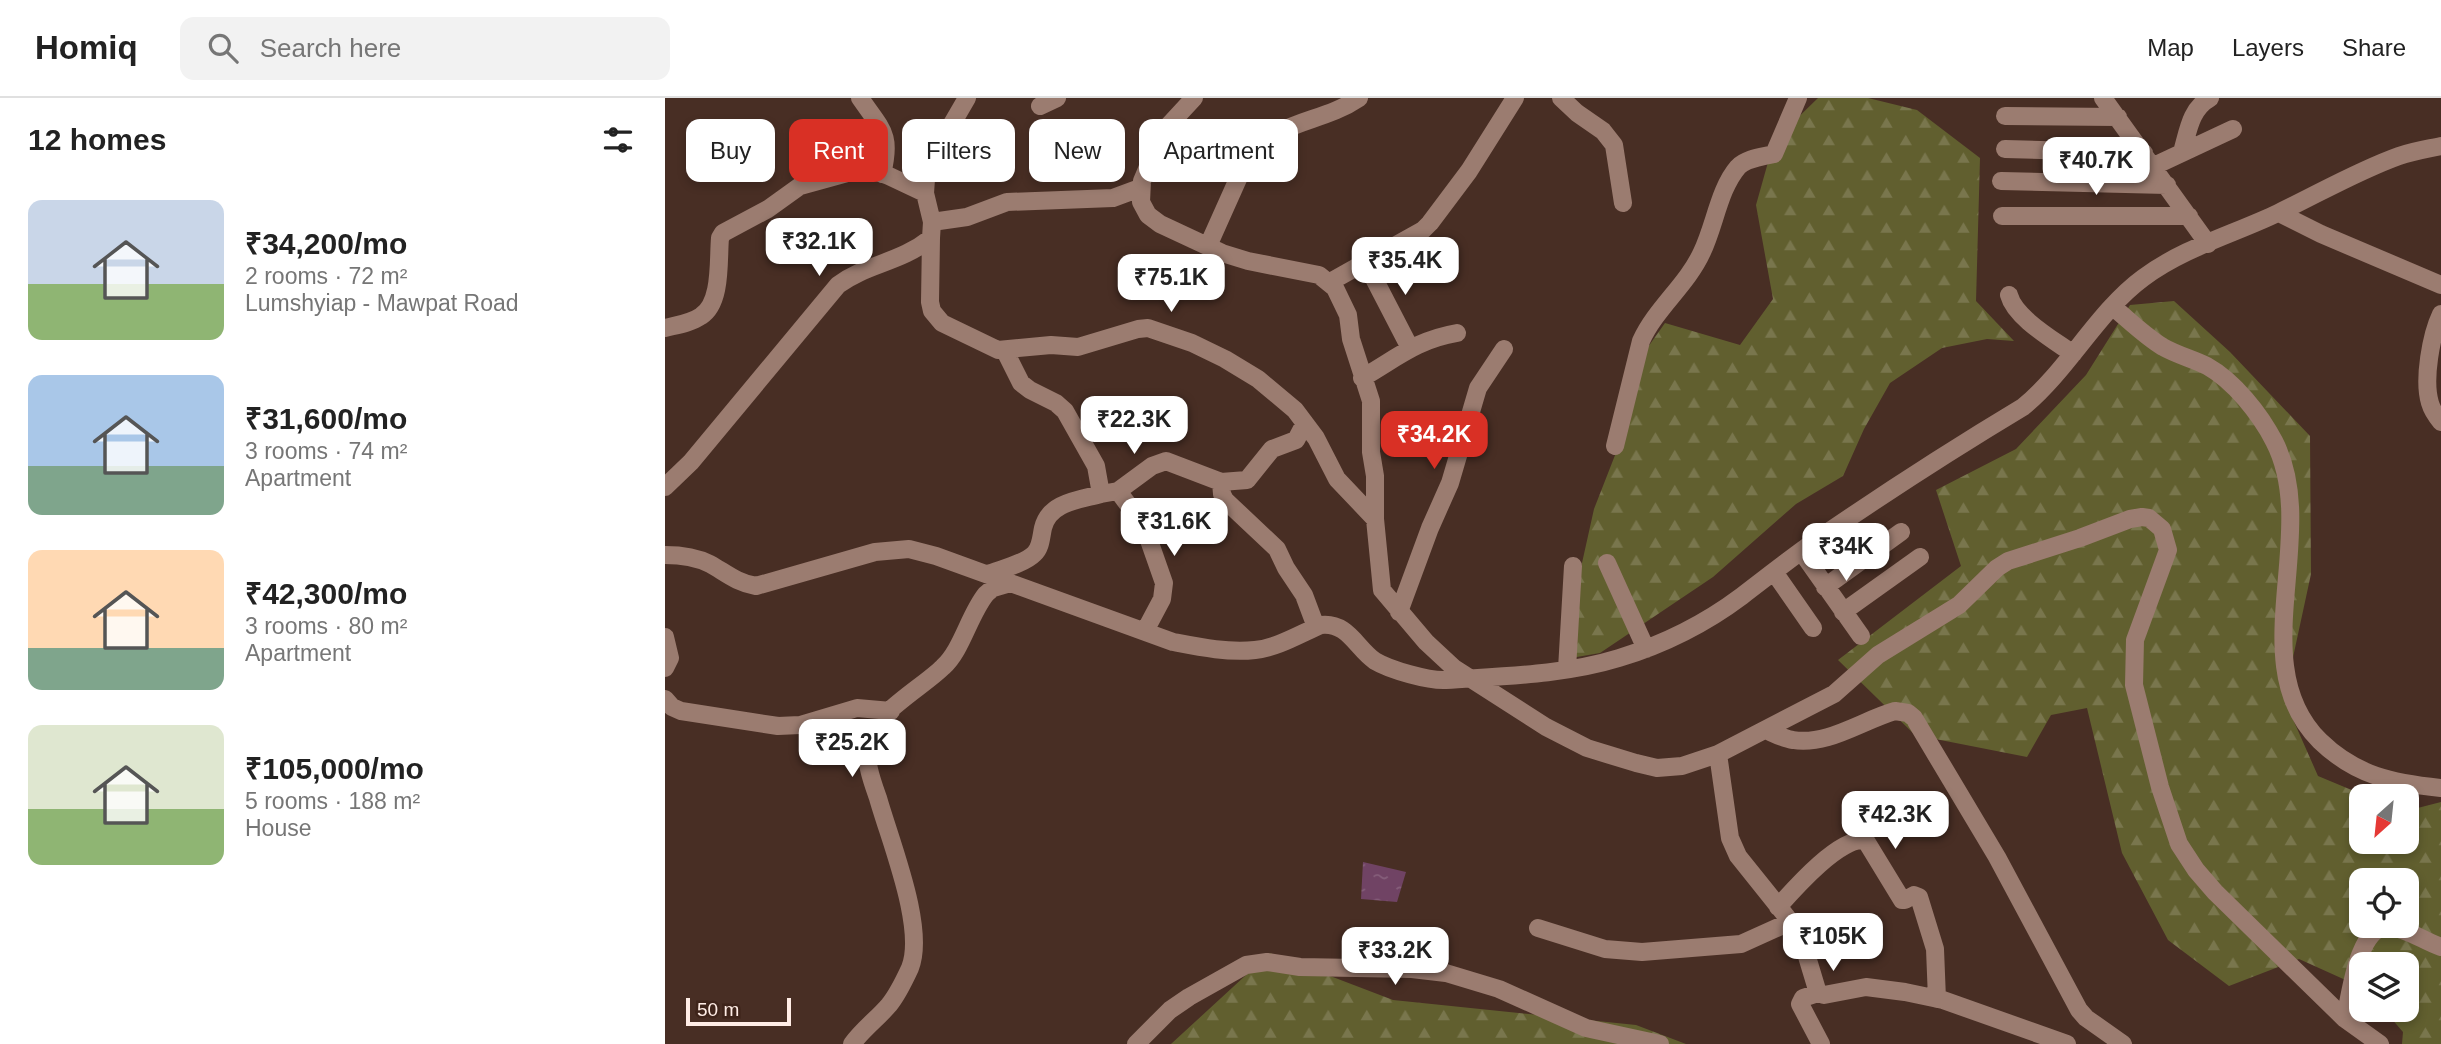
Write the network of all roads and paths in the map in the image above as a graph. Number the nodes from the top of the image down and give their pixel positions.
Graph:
1 (860, 98) edge
2 (967, 98) edge
3 (1057, 98) edge
4 (1194, 98) edge
5 (1359, 98) edge
6 (1515, 98) edge
7 (1560, 98) edge
8 (1798, 98) edge
9 (2103, 98) edge
10 (2210, 98) edge
11 (1039, 106) dead end
12 (2005, 116) dead end
13 (2118, 117) junction
14 (875, 119) edge
15 (2233, 129) dead end
16 (2441, 146) edge
17 (2005, 149) dead end
18 (2182, 152) junction
19 (2149, 159) junction
20 (888, 177) edge
21 (2001, 181) dead end
22 (811, 182) edge
23 (2167, 185) junction
24 (1140, 188) junction
25 (925, 193) junction
26 (1623, 203) dead end
27 (2279, 213) junction
28 (2002, 216) dead end
29 (2189, 216) junction
30 (932, 230) junction
31 (2208, 244) junction
32 (1208, 246) junction
33 (1366, 263) junction
34 (1330, 282) junction
35 (2441, 285) edge
36 (2009, 295) dead end
37 (2113, 307) junction
38 (2441, 314) edge
39 (665, 328) edge
40 (1457, 333) dead end
41 (1410, 348) junction
42 (1504, 349) dead end
43 (1005, 351) junction
44 (2073, 354) junction
45 (1362, 378) junction
46 (2441, 422) edge
47 (1305, 423) junction
48 (1615, 446) dead end
49 (1221, 482) junction
50 (665, 487) edge
51 (1109, 492) junction
52 (1375, 519) junction
53 (1901, 532) dead end
54 (1801, 551) junction
55 (665, 555) edge
56 (1920, 557) dead end
57 (1607, 564) dead end
58 (1573, 566) dead end
59 (1774, 572) junction
60 (988, 575) junction
61 (1010, 583) junction
62 (1825, 587) junction
63 (1399, 612) junction
64 (1843, 612) junction
65 (1316, 627) junction
66 (1813, 628) dead end
67 (1145, 631) junction
68 (1861, 636) dead end
69 (665, 637) edge
70 (1646, 649) junction
71 (665, 668) edge
72 (1567, 669) junction
73 (1467, 677) junction
74 (665, 699) edge
75 (891, 711) junction
76 (1766, 730) junction
77 (1718, 754) junction
78 (2441, 788) edge
79 (1778, 906) junction
80 (1790, 922) junction
81 (1538, 928) dead end
82 (2441, 947) edge
83 (1818, 993) junction
84 (1937, 999) junction
85 (2345, 1019) junction
86 (852, 1044) edge
87 (1136, 1044) edge
88 (1660, 1044) edge
89 (1821, 1044) edge
90 (2067, 1044) edge
91 (2123, 1044) edge
92 (2380, 1044) edge

1 - 14 street
2 - 25 street
3 - 11 street
4 - 24 street
5 - 32 street
6 - 33 street
7 - 26 street
8 - 48 street
9 - 13 street
10 - 18 street
12 - 13 street
13 - 19 street
15 - 18 street
16 - 27 street
17 - 19 street
18 - 19 street
19 - 23 street
20 - 25 street
21 - 23 street
22 - 39 street
23 - 29 street
24 - 30 street
24 - 32 street
25 - 30 street
27 - 31 street
27 - 35 street
28 - 29 street
29 - 31 street
30 - 43 street
30 - 50 street
31 - 37 street
32 - 34 street
33 - 34 street
33 - 41 street
34 - 45 street
36 - 44 street
37 - 44 street
37 - 78 street
38 - 46 street
40 - 41 street
41 - 45 street
42 - 63 street
43 - 47 street
43 - 51 street
44 - 54 street
45 - 52 street
47 - 49 street
47 - 52 street
49 - 51 street
49 - 65 street
51 - 60 street
51 - 67 street
52 - 63 street
53 - 62 street
54 - 59 street
54 - 62 street
55 - 60 street
56 - 64 street
57 - 70 street
58 - 72 street
59 - 66 street
59 - 70 street
60 - 61 street
61 - 67 street
61 - 75 street
62 - 64 street
63 - 73 street
64 - 68 street
65 - 67 street
65 - 73 street
69 - 71 street
70 - 72 street
72 - 73 street
73 - 77 street
74 - 75 street
75 - 86 street
76 - 77 street
76 - 85 street
76 - 91 street
77 - 79 street
79 - 80 street
79 - 84 street
80 - 81 street
80 - 83 street
82 - 85 street
83 - 84 street
83 - 89 street
84 - 90 street
85 - 92 street
87 - 88 street

